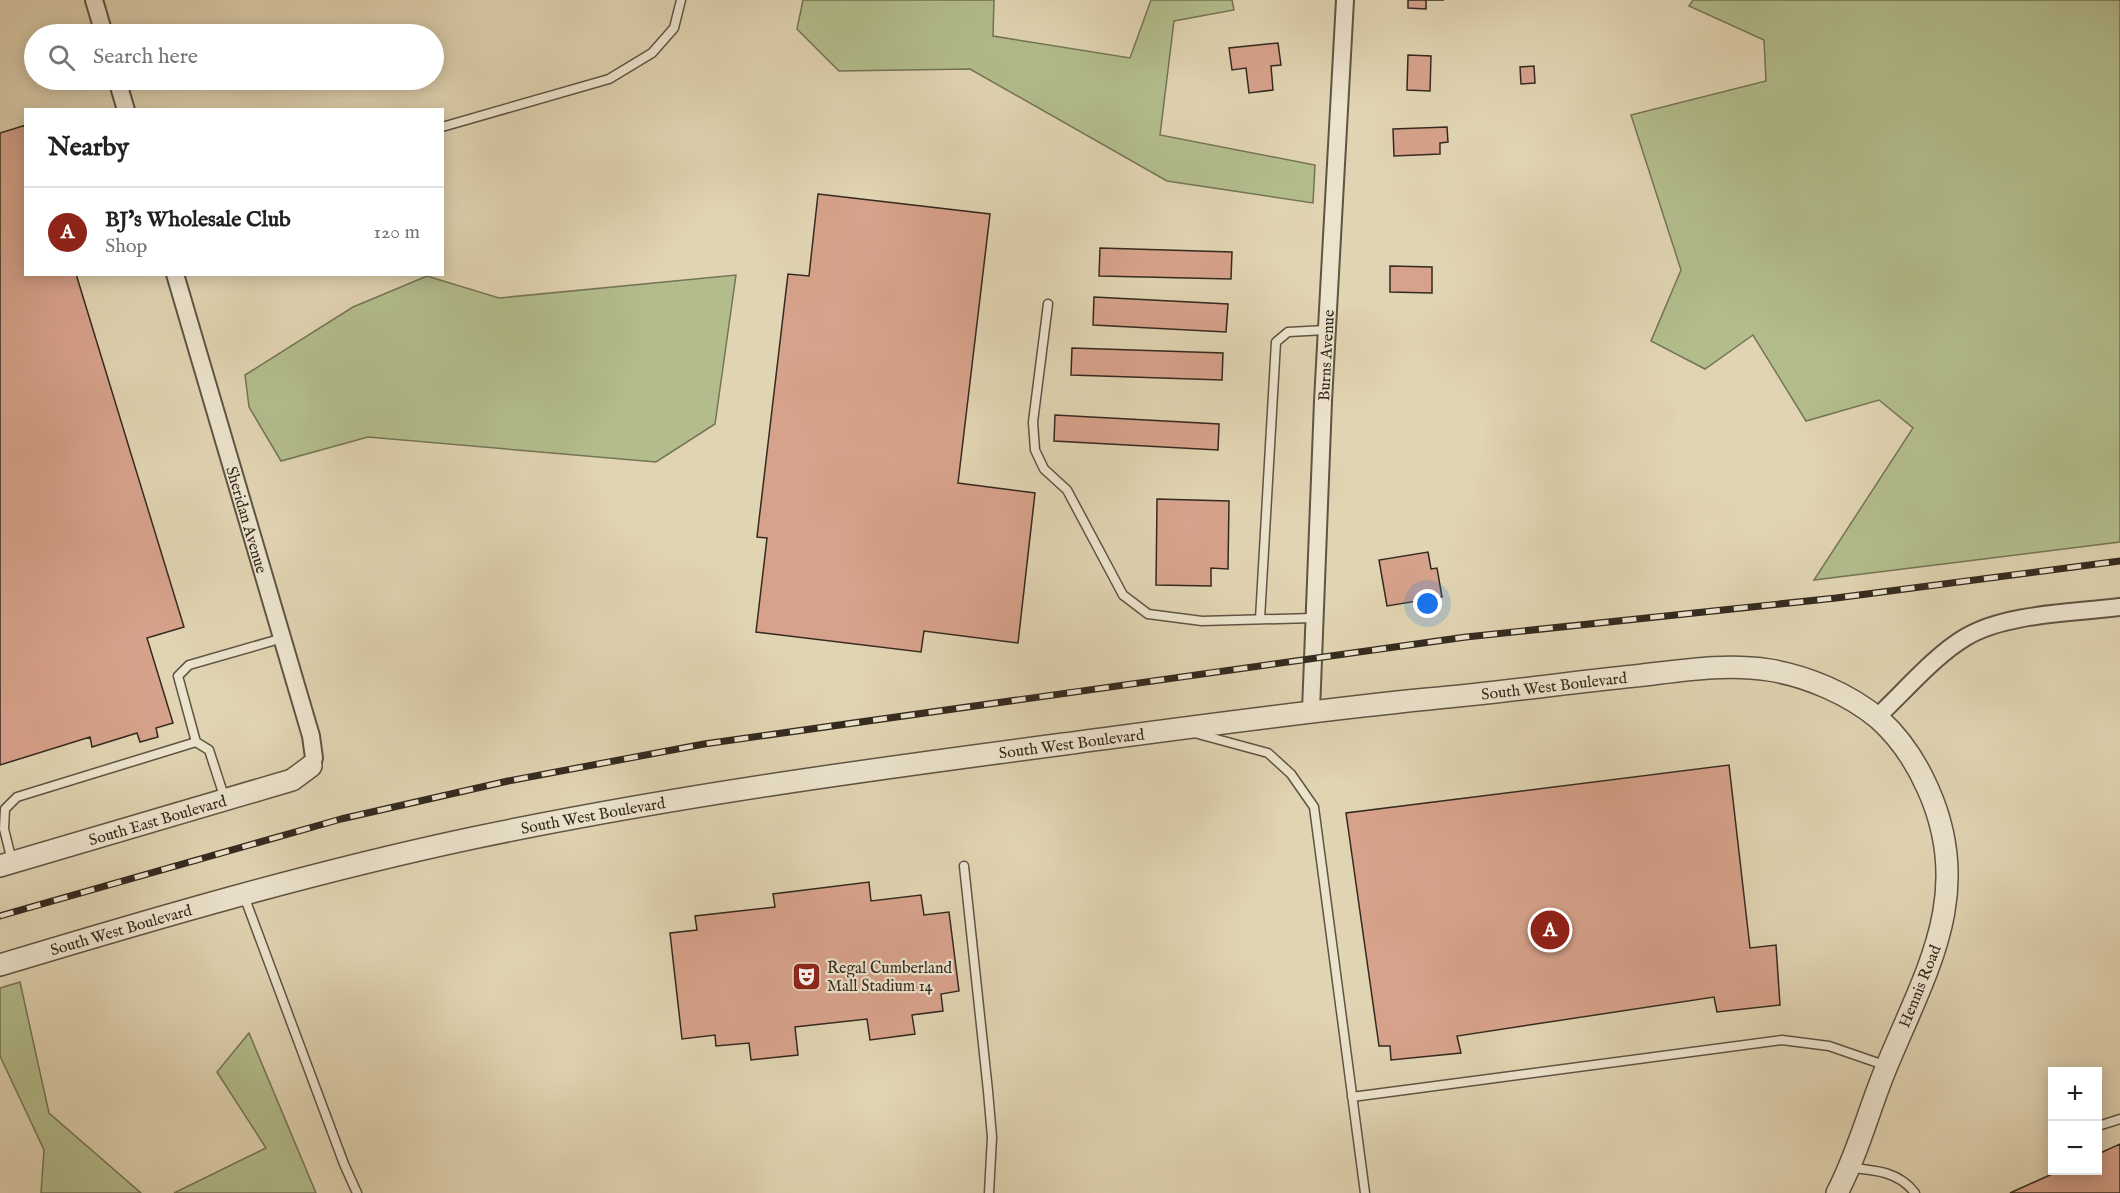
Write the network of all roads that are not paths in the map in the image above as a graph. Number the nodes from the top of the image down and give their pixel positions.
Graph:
1 (94, 0) edge
2 (681, 0) edge
3 (1345, 0) edge
4 (101, 24) edge
5 (120, 90) edge
6 (125, 108) edge
7 (444, 126) edge
8 (176, 276) edge
9 (1048, 304) dead end
10 (1326, 330) junction
11 (2120, 608) edge
12 (1313, 618) junction
13 (1260, 619) junction
14 (283, 638) junction
15 (1311, 711) junction
16 (1877, 717) junction
17 (1180, 729) junction
18 (196, 742) junction
19 (311, 766) joint
20 (225, 799) junction
21 (6, 864) edge
22 (964, 866) dead end
23 (244, 896) junction
24 (0, 965) edge
25 (1887, 1066) junction
26 (1352, 1097) junction
27 (2120, 1119) edge
28 (2102, 1124) edge
29 (1850, 1168) junction
30 (357, 1193) edge
31 (989, 1193) edge
32 (1365, 1193) edge
33 (1837, 1193) edge
34 (1915, 1193) edge

1 - 4 street
2 - 7 lane
3 - 10 street, Burns Avenue
5 - 6 street
8 - 14 street, Sheridan Avenue
9 - 13 lane
10 - 12 street, Burns Avenue
10 - 13 lane
11 - 16 street
12 - 13 lane
12 - 15 street, Burns Avenue
14 - 18 lane
14 - 19 street, Sheridan Avenue
15 - 16 street, South West Boulevard
15 - 17 street, South West Boulevard
16 - 25 street, Hennis Road
17 - 23 street, South West Boulevard
17 - 26 lane
18 - 20 lane
18 - 21 lane
19 - 20 street, South East Boulevard
20 - 21 street, South East Boulevard
22 - 31 lane
23 - 24 street, South West Boulevard
23 - 30 lane
25 - 26 lane
25 - 29 street, Hennis Road
26 - 32 lane
27 - 28 lane
29 - 33 street, Hennis Road
29 - 34 lane

